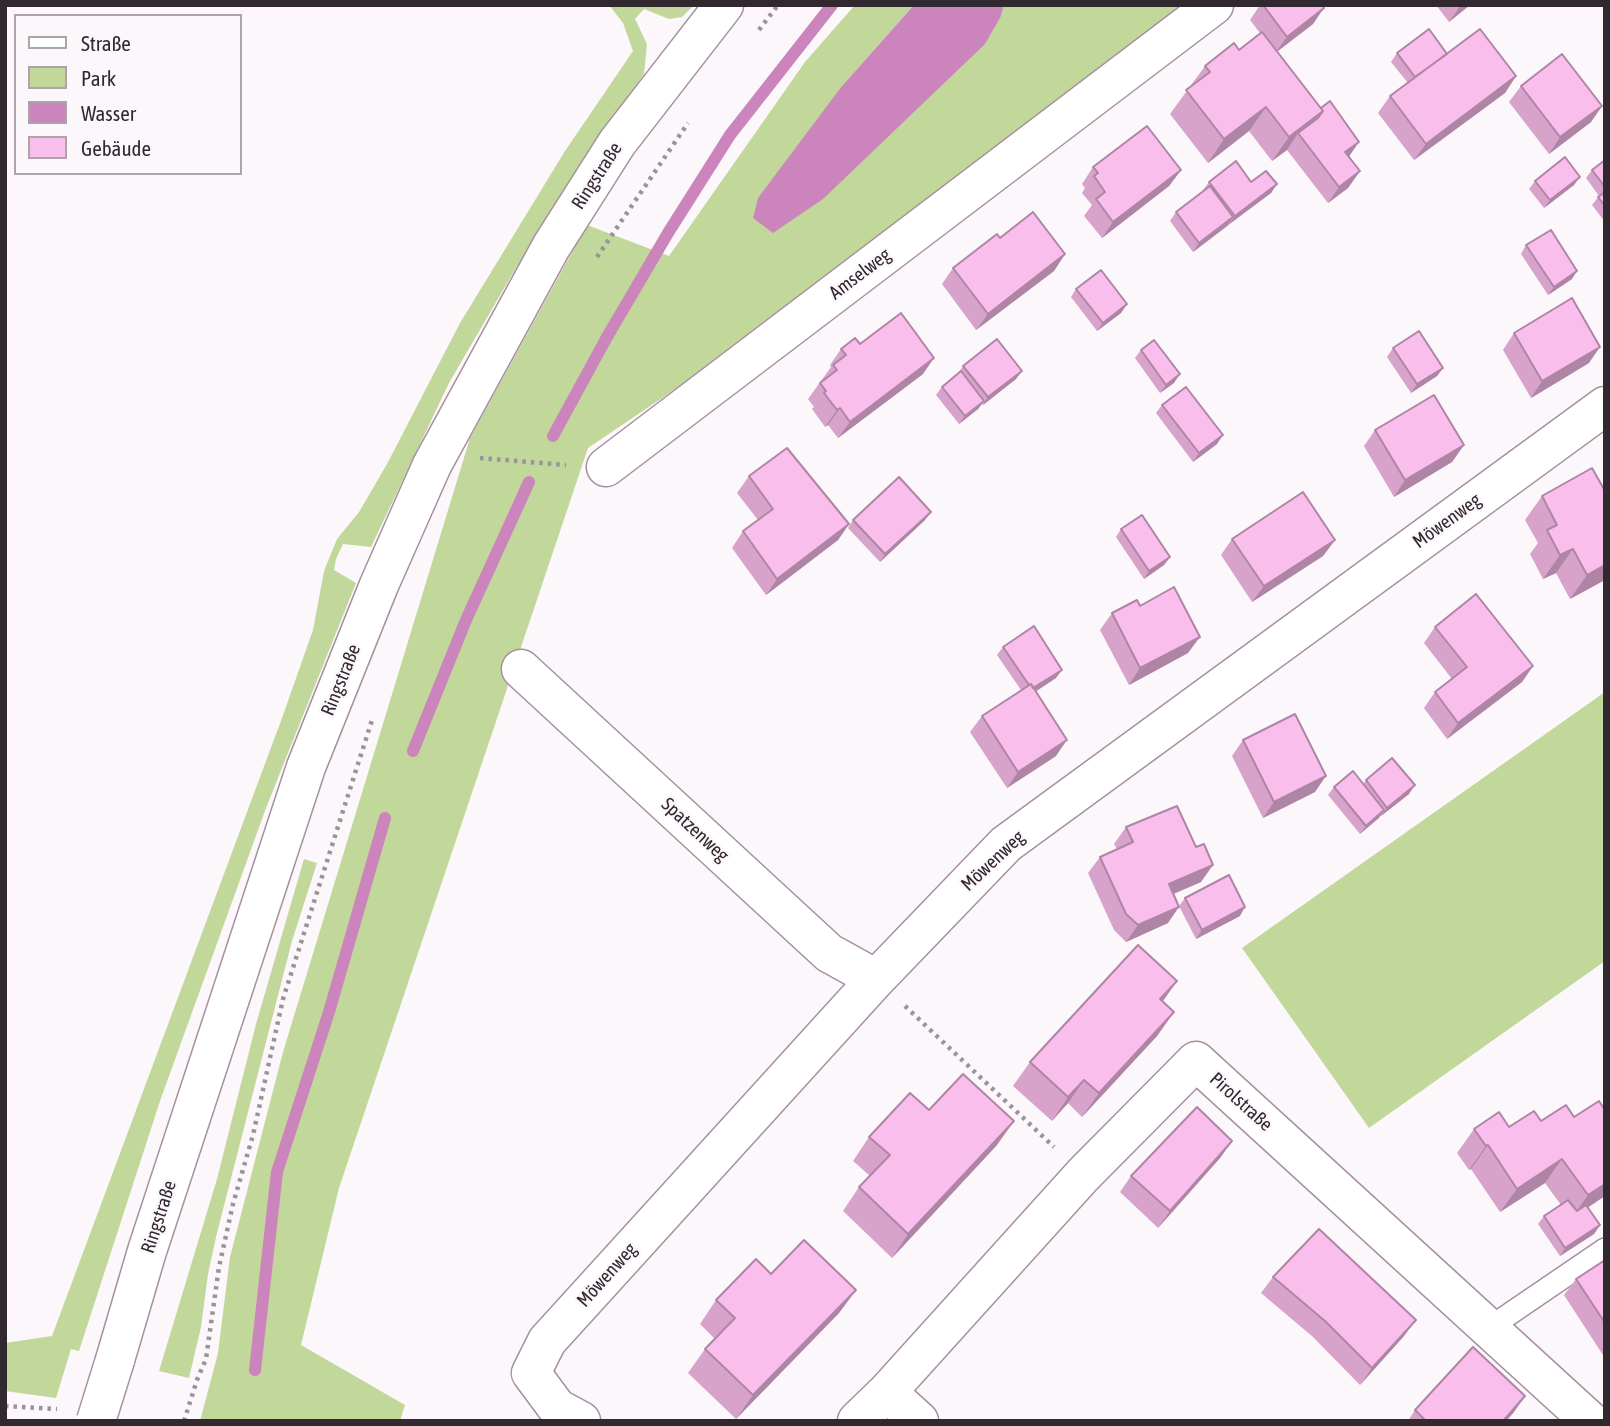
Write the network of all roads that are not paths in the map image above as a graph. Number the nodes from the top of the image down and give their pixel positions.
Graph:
1 (724, 5) edge
2 (1214, 5) edge
3 (1605, 406) edge
4 (606, 467) road end
5 (521, 669) dead end
6 (876, 979) junction
7 (1605, 1249) edge
8 (1489, 1328) junction
9 (887, 1392) junction
10 (96, 1421) edge
11 (581, 1421) edge
12 (858, 1421) edge
13 (919, 1421) edge
14 (1590, 1421) edge

1 - 10 street, Ringstraße, bridge
2 - 4 street, Amselweg
3 - 6 street, Möwenweg
5 - 6 street, Spatzenweg
6 - 11 street, Möwenweg
7 - 8 lane
8 - 9 street, Pirolstraße
8 - 14 street, Pirolstraße
9 - 12 street, Pirolstraße
9 - 13 street

